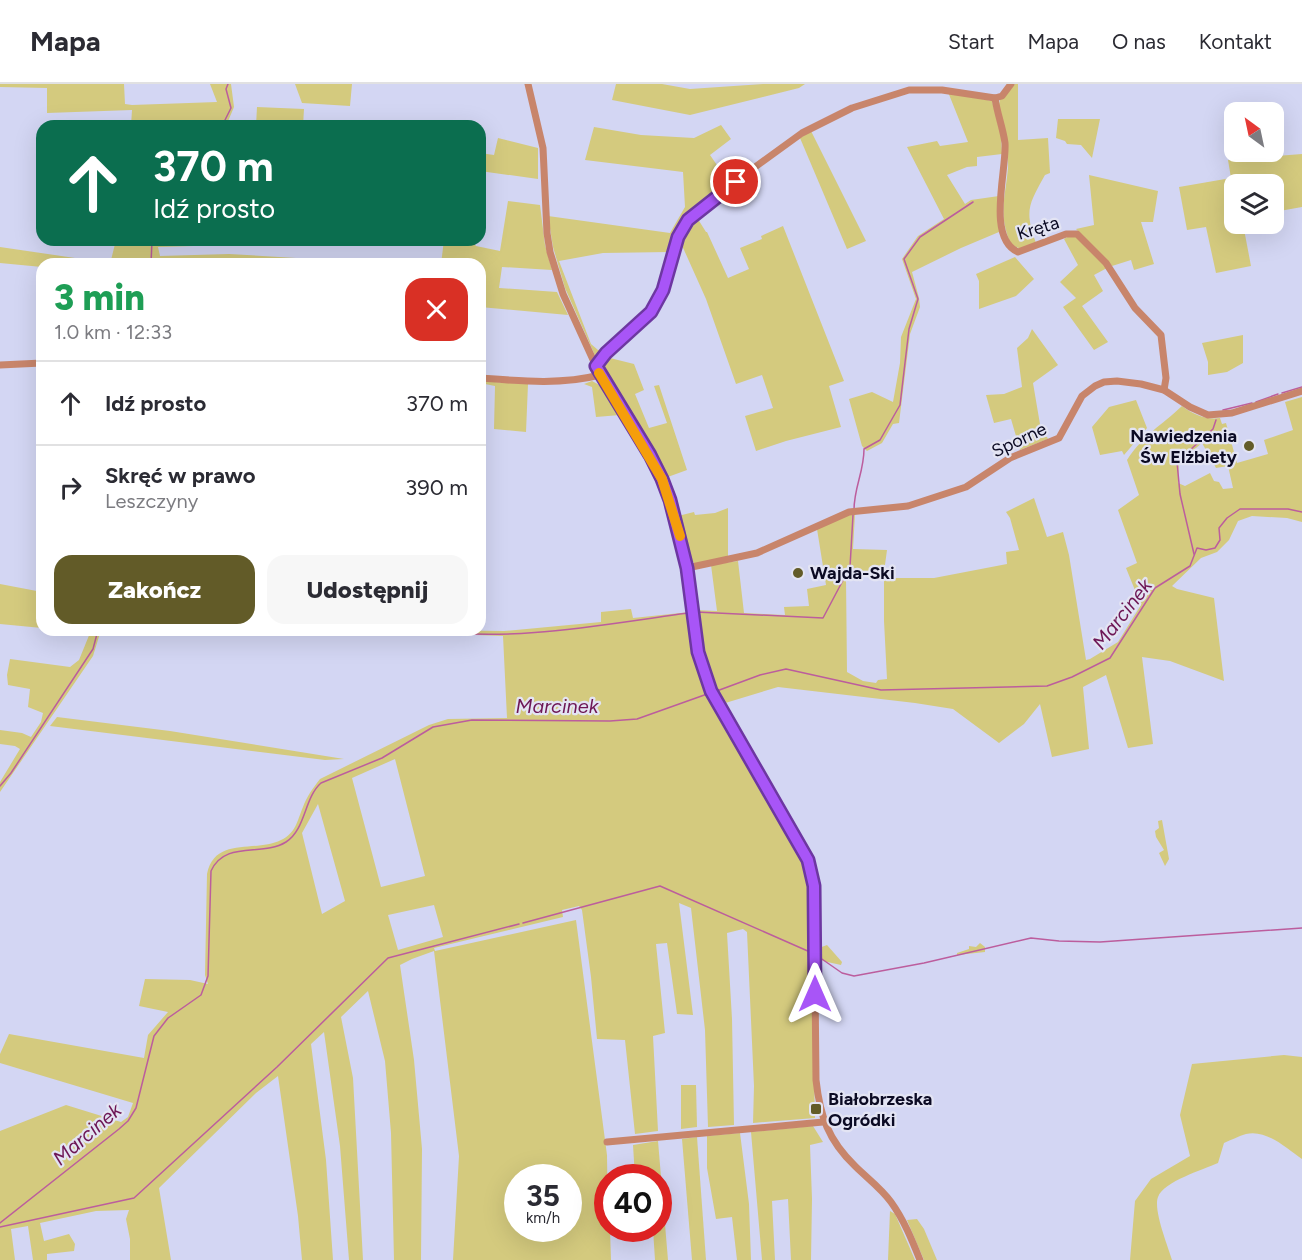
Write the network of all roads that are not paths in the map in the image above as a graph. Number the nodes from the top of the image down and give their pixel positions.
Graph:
1 (528, 84) edge
2 (1011, 84) edge
3 (995, 98) junction
4 (36, 363) edge
5 (0, 365) edge
6 (596, 366) junction
7 (600, 375) junction
8 (486, 378) edge
9 (1164, 390) junction
10 (1302, 391) edge
11 (689, 567) junction
12 (823, 1122) junction
13 (607, 1142) dead end
14 (920, 1260) edge

1 - 6 street
2 - 3 street
3 - 6 street
3 - 9 street, Kręta
4 - 5 street
6 - 7 street
7 - 8 street
7 - 11 street
9 - 10 street, Sporne
9 - 11 street, Sporne
11 - 12 street
12 - 13 street
12 - 14 street

